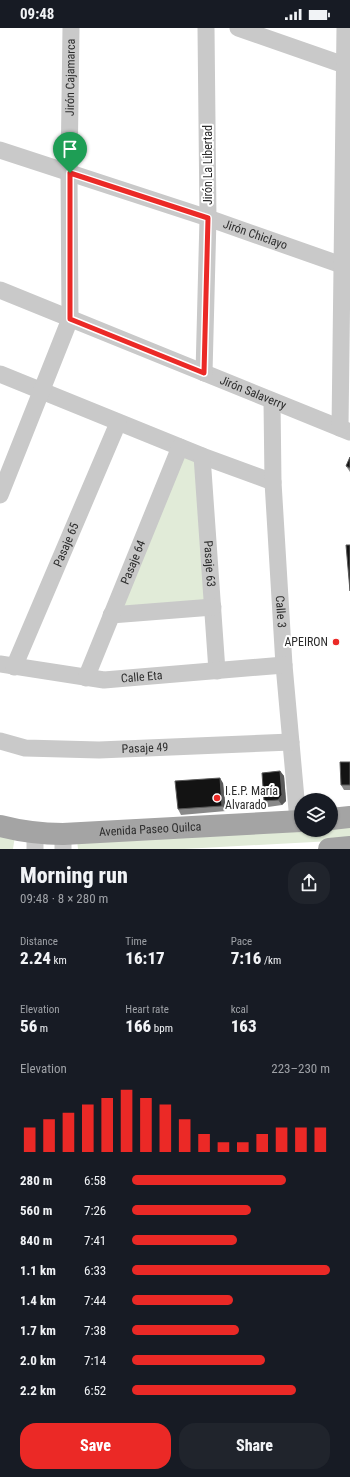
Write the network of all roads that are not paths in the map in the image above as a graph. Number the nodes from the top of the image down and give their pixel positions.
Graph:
1 (71, 28) edge
2 (206, 28) edge
3 (238, 28) edge
4 (345, 28) edge
5 (347, 66) edge
6 (0, 150) edge
7 (70, 173) junction
8 (208, 218) junction
9 (346, 267) edge
10 (0, 290) edge
11 (70, 319) junction
12 (204, 373) junction
13 (0, 374) edge
14 (41, 392) junction
15 (272, 401) junction
16 (118, 423) junction
17 (345, 430) edge
18 (180, 447) junction
19 (202, 456) junction
20 (273, 482) junction
21 (0, 495) edge
22 (213, 607) junction
23 (111, 615) junction
24 (7, 665) edge
25 (284, 665) junction
26 (217, 671) junction
27 (86, 678) junction
28 (0, 740) edge
29 (292, 742) junction
30 (297, 793) edge
31 (350, 817) edge
32 (338, 818) edge
33 (294, 821) edge
34 (0, 826) edge
35 (35, 842) edge
36 (63, 842) edge
37 (350, 848) edge
38 (329, 849) edge

1 - 7 street, Jirón Cajamarca
2 - 8 street, Jirón La Libertad
3 - 5 street
4 - 5 street
5 - 9 street
6 - 7 street, Jirón Chiclayo
7 - 8 street, Jirón Chiclayo
7 - 11 street, Jirón Cajamarca
8 - 9 street, Jirón Chiclayo
8 - 12 street, Jirón La Libertad
9 - 17 street
10 - 11 street, Jirón Salaverry
11 - 12 street, Jirón Salaverry
11 - 14 street
12 - 15 street, Jirón Salaverry
13 - 14 street
14 - 16 street
14 - 21 street
15 - 17 street, Jirón Salaverry
15 - 20 street, Calle 3
16 - 18 street
16 - 24 street, Pasaje 65
18 - 19 street
18 - 23 street, Pasaje 64
19 - 20 street
19 - 22 street, Pasaje 63
20 - 25 street, Calle 3
22 - 23 street
22 - 26 street, Pasaje 63
23 - 27 street, Pasaje 64
24 - 27 street, Calle Eta
25 - 26 street, Calle Eta
25 - 29 street, Calle 3
26 - 27 street, Calle Eta
28 - 29 street, Pasaje 49
29 - 30 street, Calle 3
31 - 32 main road
33 - 36 main road, Avenida Paseo Quilca
34 - 35 main road, Avenida Paseo Quilca
35 - 36 main road, Avenida Paseo Quilca
37 - 38 main road

